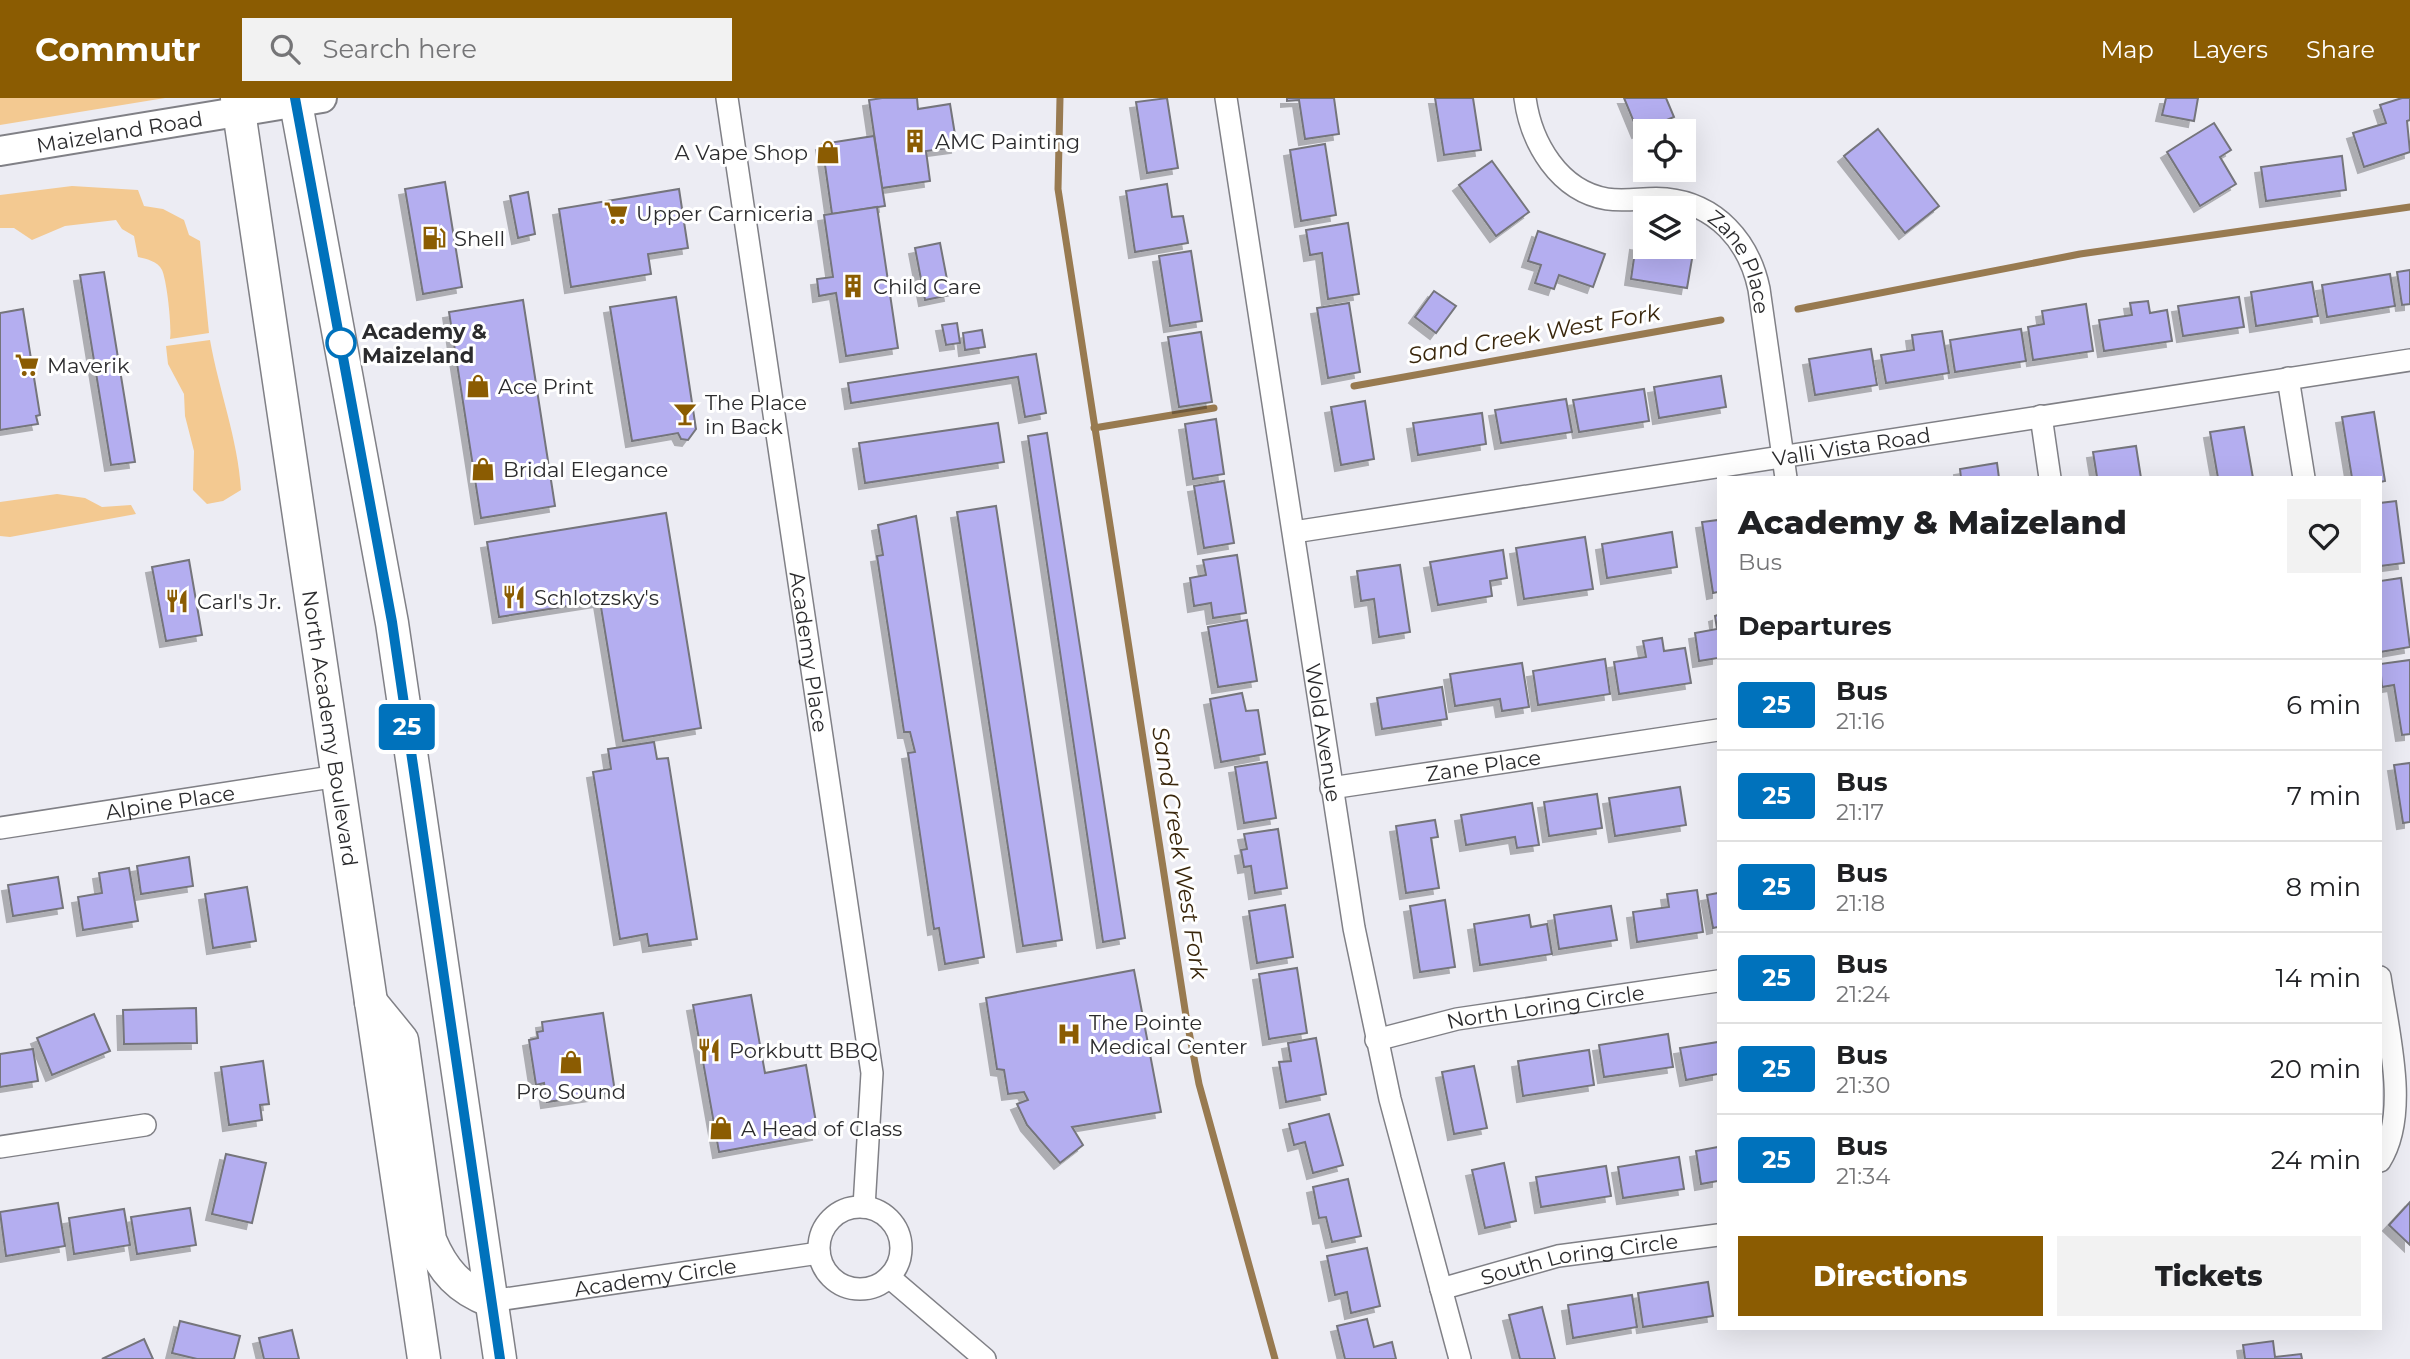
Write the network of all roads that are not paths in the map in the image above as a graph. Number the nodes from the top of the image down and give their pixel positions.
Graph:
1 (727, 98) edge
2 (1226, 98) edge
3 (1525, 98) edge
4 (305, 99) edge
5 (238, 105) edge
6 (0, 151) edge
7 (2410, 360) edge
8 (2288, 378) junction
9 (2041, 416) junction
10 (1782, 455) junction
11 (1786, 476) edge
12 (2050, 476) edge
13 (2304, 476) edge
14 (1294, 532) junction
15 (1717, 730) edge
16 (338, 776) junction
17 (1331, 788) junction
18 (0, 828) edge
19 (1717, 981) edge
20 (2382, 990) edge
21 (370, 1001) junction
22 (1376, 1040) junction
23 (145, 1125) dead end
24 (0, 1147) edge
25 (2382, 1157) edge
26 (864, 1207) junction
27 (1717, 1235) edge
28 (819, 1254) junction
29 (890, 1277) junction
30 (1441, 1289) junction
31 (491, 1301) junction
32 (424, 1359) edge
33 (500, 1359) edge
34 (985, 1359) edge
35 (1460, 1359) edge

1 - 26 street, Academy Place
2 - 14 street, Wold Avenue
3 - 10 street, Zane Place
4 - 5 main road, Maizeland Road
4 - 31 highway
5 - 6 main road, Maizeland Road
5 - 16 highway, North Academy Boulevard
7 - 8 street, Valli Vista Road
8 - 9 street, Valli Vista Road
8 - 13 street
9 - 10 street, Valli Vista Road
9 - 12 street
10 - 11 street, Zane Place
10 - 14 street, Valli Vista Road
14 - 17 street, Wold Avenue
15 - 17 street, Zane Place
16 - 18 street, Alpine Place
16 - 21 highway, North Academy Boulevard
17 - 22 street, Wold Avenue
19 - 22 street, North Loring Circle
20 - 25 street
21 - 31 highway
21 - 32 highway, North Academy Boulevard
22 - 30 street, Wold Avenue
23 - 24 street
26 - 28 street
26 - 29 street
27 - 30 street, South Loring Circle
28 - 29 street
28 - 31 street, Academy Circle
29 - 34 street
30 - 35 street, Wold Avenue
31 - 33 highway

